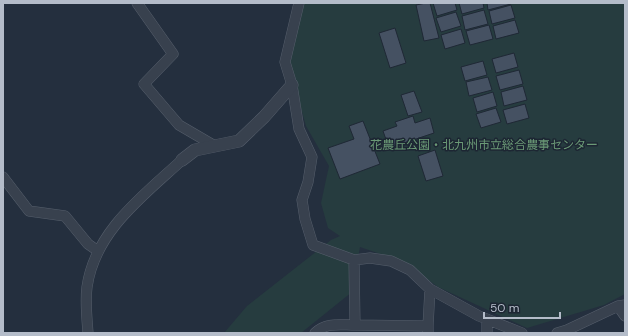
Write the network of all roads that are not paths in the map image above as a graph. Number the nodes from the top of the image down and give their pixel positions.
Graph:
1 (136, 3) edge
2 (299, 3) edge
3 (292, 85) junction
4 (214, 146) junction
5 (182, 160) joint
6 (3, 178) edge
7 (98, 251) junction
8 (354, 260) junction
9 (430, 289) junction
10 (622, 306) edge
11 (625, 316) edge
12 (487, 319) junction
13 (355, 325) junction
14 (428, 329) edge
15 (88, 333) edge
16 (315, 333) edge
17 (487, 333) edge
18 (522, 333) edge
19 (557, 333) edge

1 - 4 street
2 - 3 street
3 - 4 street
3 - 8 street
4 - 5 street
5 - 7 street
6 - 7 street
7 - 15 street
8 - 9 street
8 - 13 street
9 - 12 street
9 - 14 street
10 - 11 street
10 - 19 street
12 - 17 street
12 - 18 street
13 - 14 street
13 - 16 street

